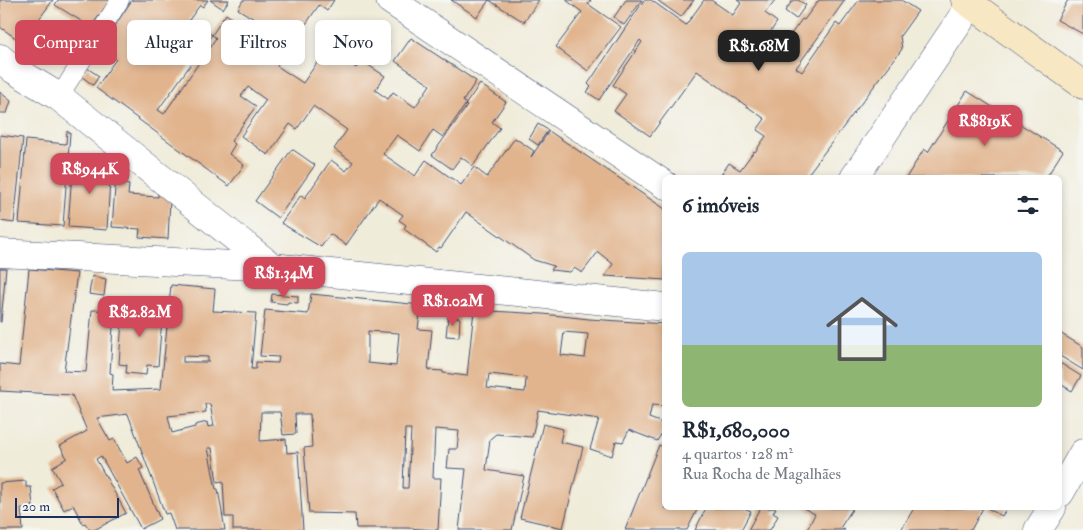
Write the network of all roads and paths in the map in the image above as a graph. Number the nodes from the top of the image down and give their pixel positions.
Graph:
1 (120, 0) edge
2 (390, 0) edge
3 (968, 2) edge
4 (0, 58) edge
5 (1083, 85) edge
6 (59, 97) junction
7 (856, 175) edge
8 (662, 183) edge
9 (0, 253) edge
10 (272, 266) junction
11 (662, 307) edge
12 (1083, 454) edge
13 (1062, 490) edge
14 (1051, 510) edge
15 (1038, 530) edge

1 - 6 lane
2 - 8 street
3 - 5 main road
3 - 7 street
4 - 6 street
6 - 10 street
9 - 10 street
10 - 11 street
12 - 13 street
14 - 15 street

